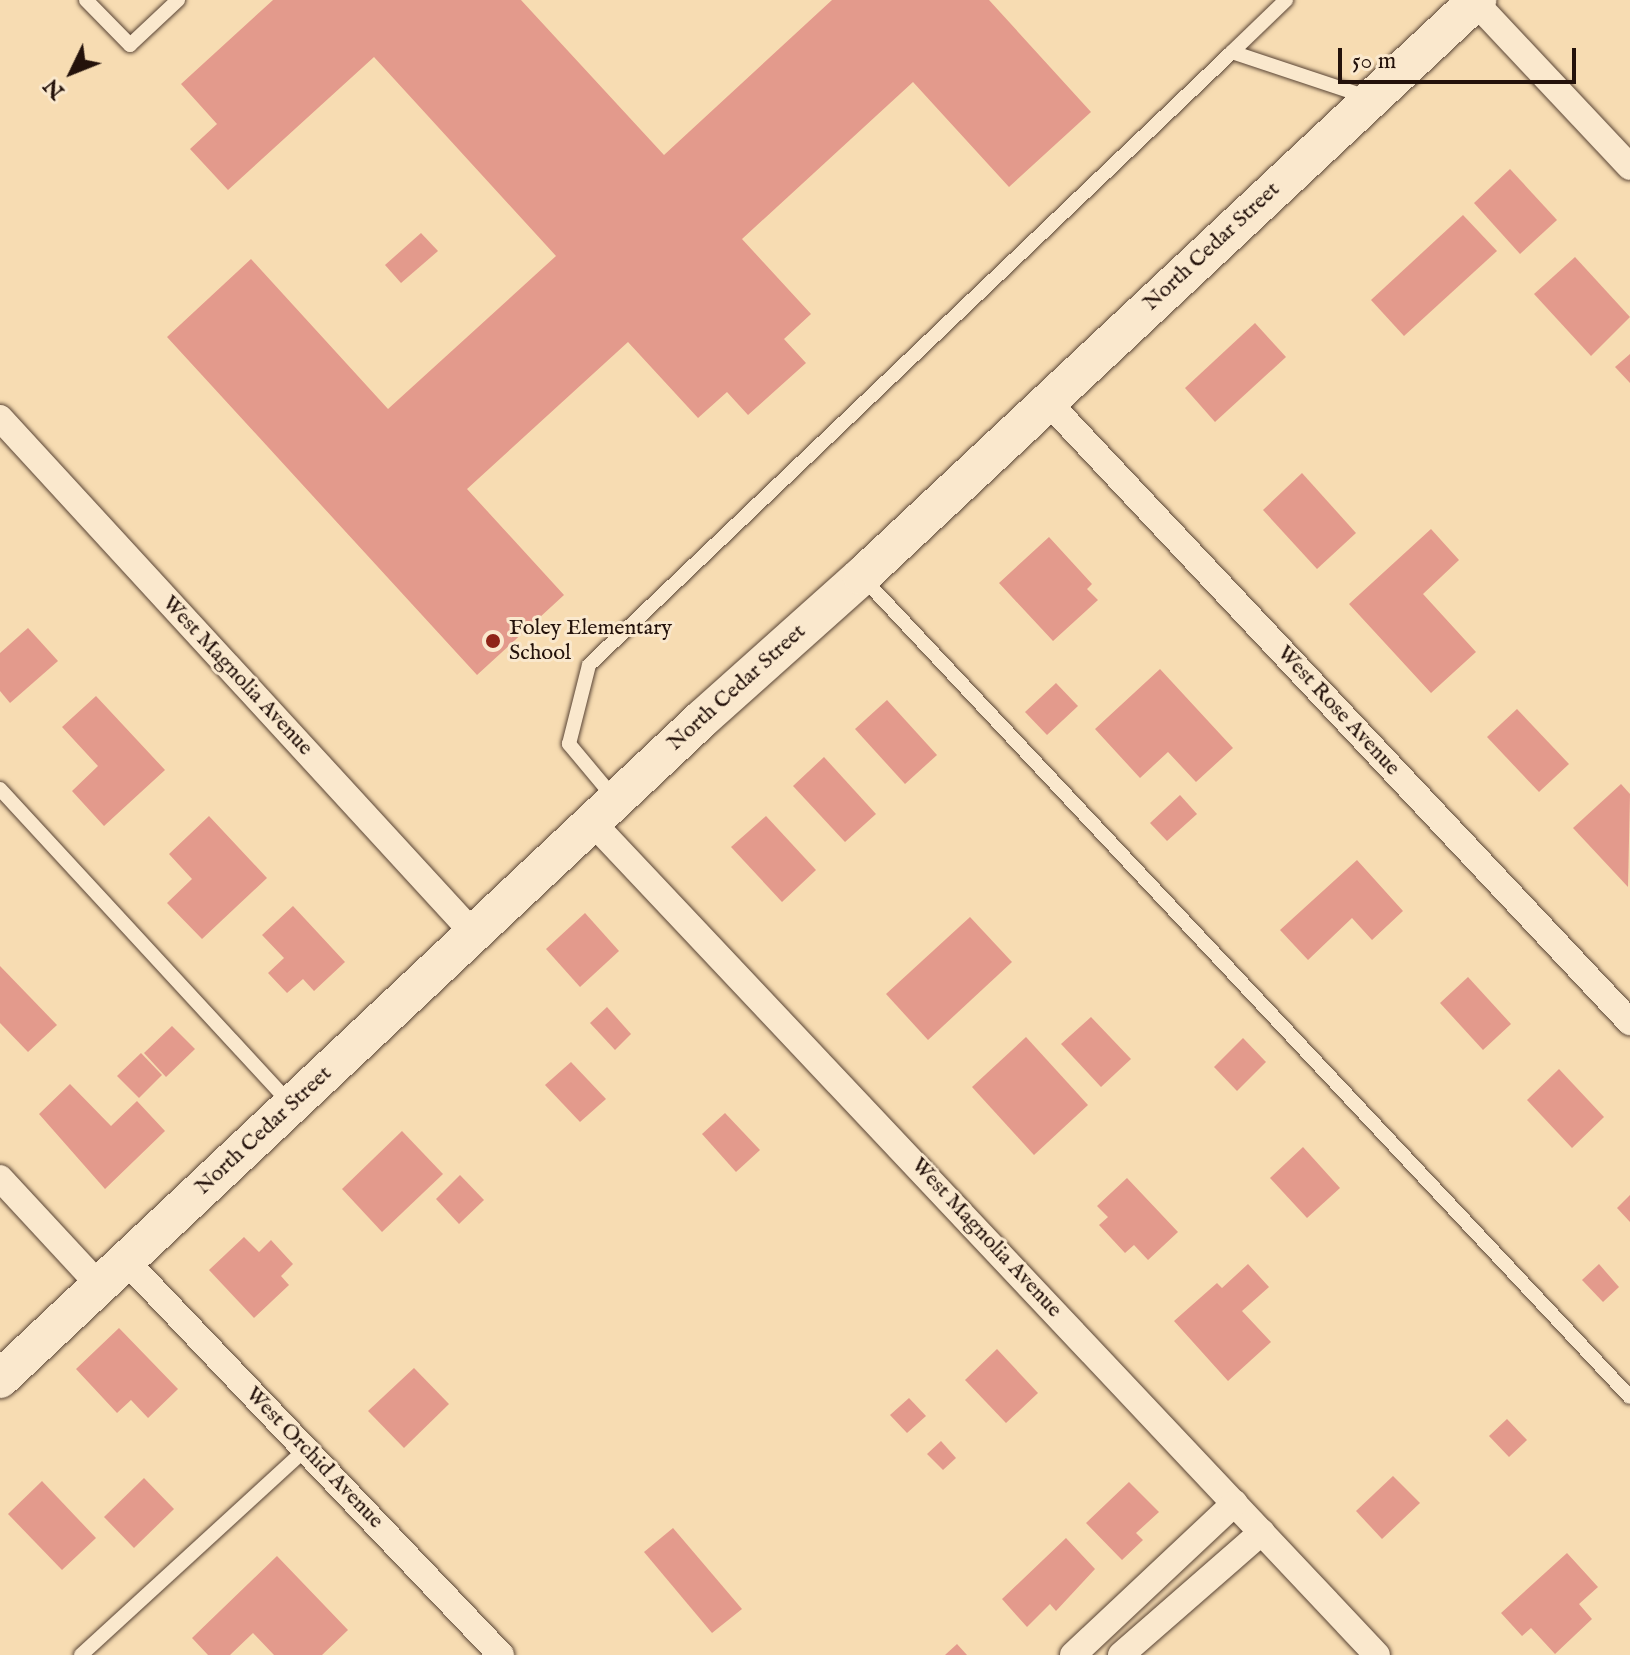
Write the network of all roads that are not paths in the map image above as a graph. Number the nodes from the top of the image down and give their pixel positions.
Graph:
1 (86, 0) edge
2 (178, 0) edge
3 (1286, 0) edge
4 (1475, 1) edge
5 (1232, 52) junction
6 (1371, 99) junction
7 (1630, 167) edge
8 (1047, 401) junction
9 (0, 418) edge
10 (862, 576) junction
11 (0, 789) edge
12 (604, 812) junction
13 (474, 934) junction
14 (1630, 1022) edge
15 (292, 1105) junction
16 (0, 1178) edge
17 (113, 1273) junction
18 (0, 1379) edge
19 (1630, 1397) edge
20 (306, 1449) junction
21 (1235, 1503) junction
22 (1262, 1532) junction
23 (81, 1655) edge
24 (501, 1655) edge
25 (1073, 1655) edge
26 (1121, 1655) edge
27 (1377, 1655) edge

1 - 2 lane
3 - 5 lane
4 - 6 street, North Cedar Street
4 - 7 street
5 - 6 lane
5 - 12 lane
6 - 8 street, North Cedar Street
8 - 10 street, North Cedar Street
8 - 14 street, West Rose Avenue
9 - 13 street, West Magnolia Avenue
10 - 12 street, North Cedar Street
10 - 19 lane
11 - 15 lane
12 - 13 street, North Cedar Street
12 - 21 street, West Magnolia Avenue
13 - 15 street, North Cedar Street
15 - 17 street, North Cedar Street
16 - 17 street, West Orchid Avenue
17 - 18 street, North Cedar Street
17 - 20 street, West Orchid Avenue
20 - 23 lane
20 - 24 street, West Orchid Avenue
21 - 22 street, West Magnolia Avenue
21 - 25 street
22 - 26 street
22 - 27 street, West Magnolia Avenue

